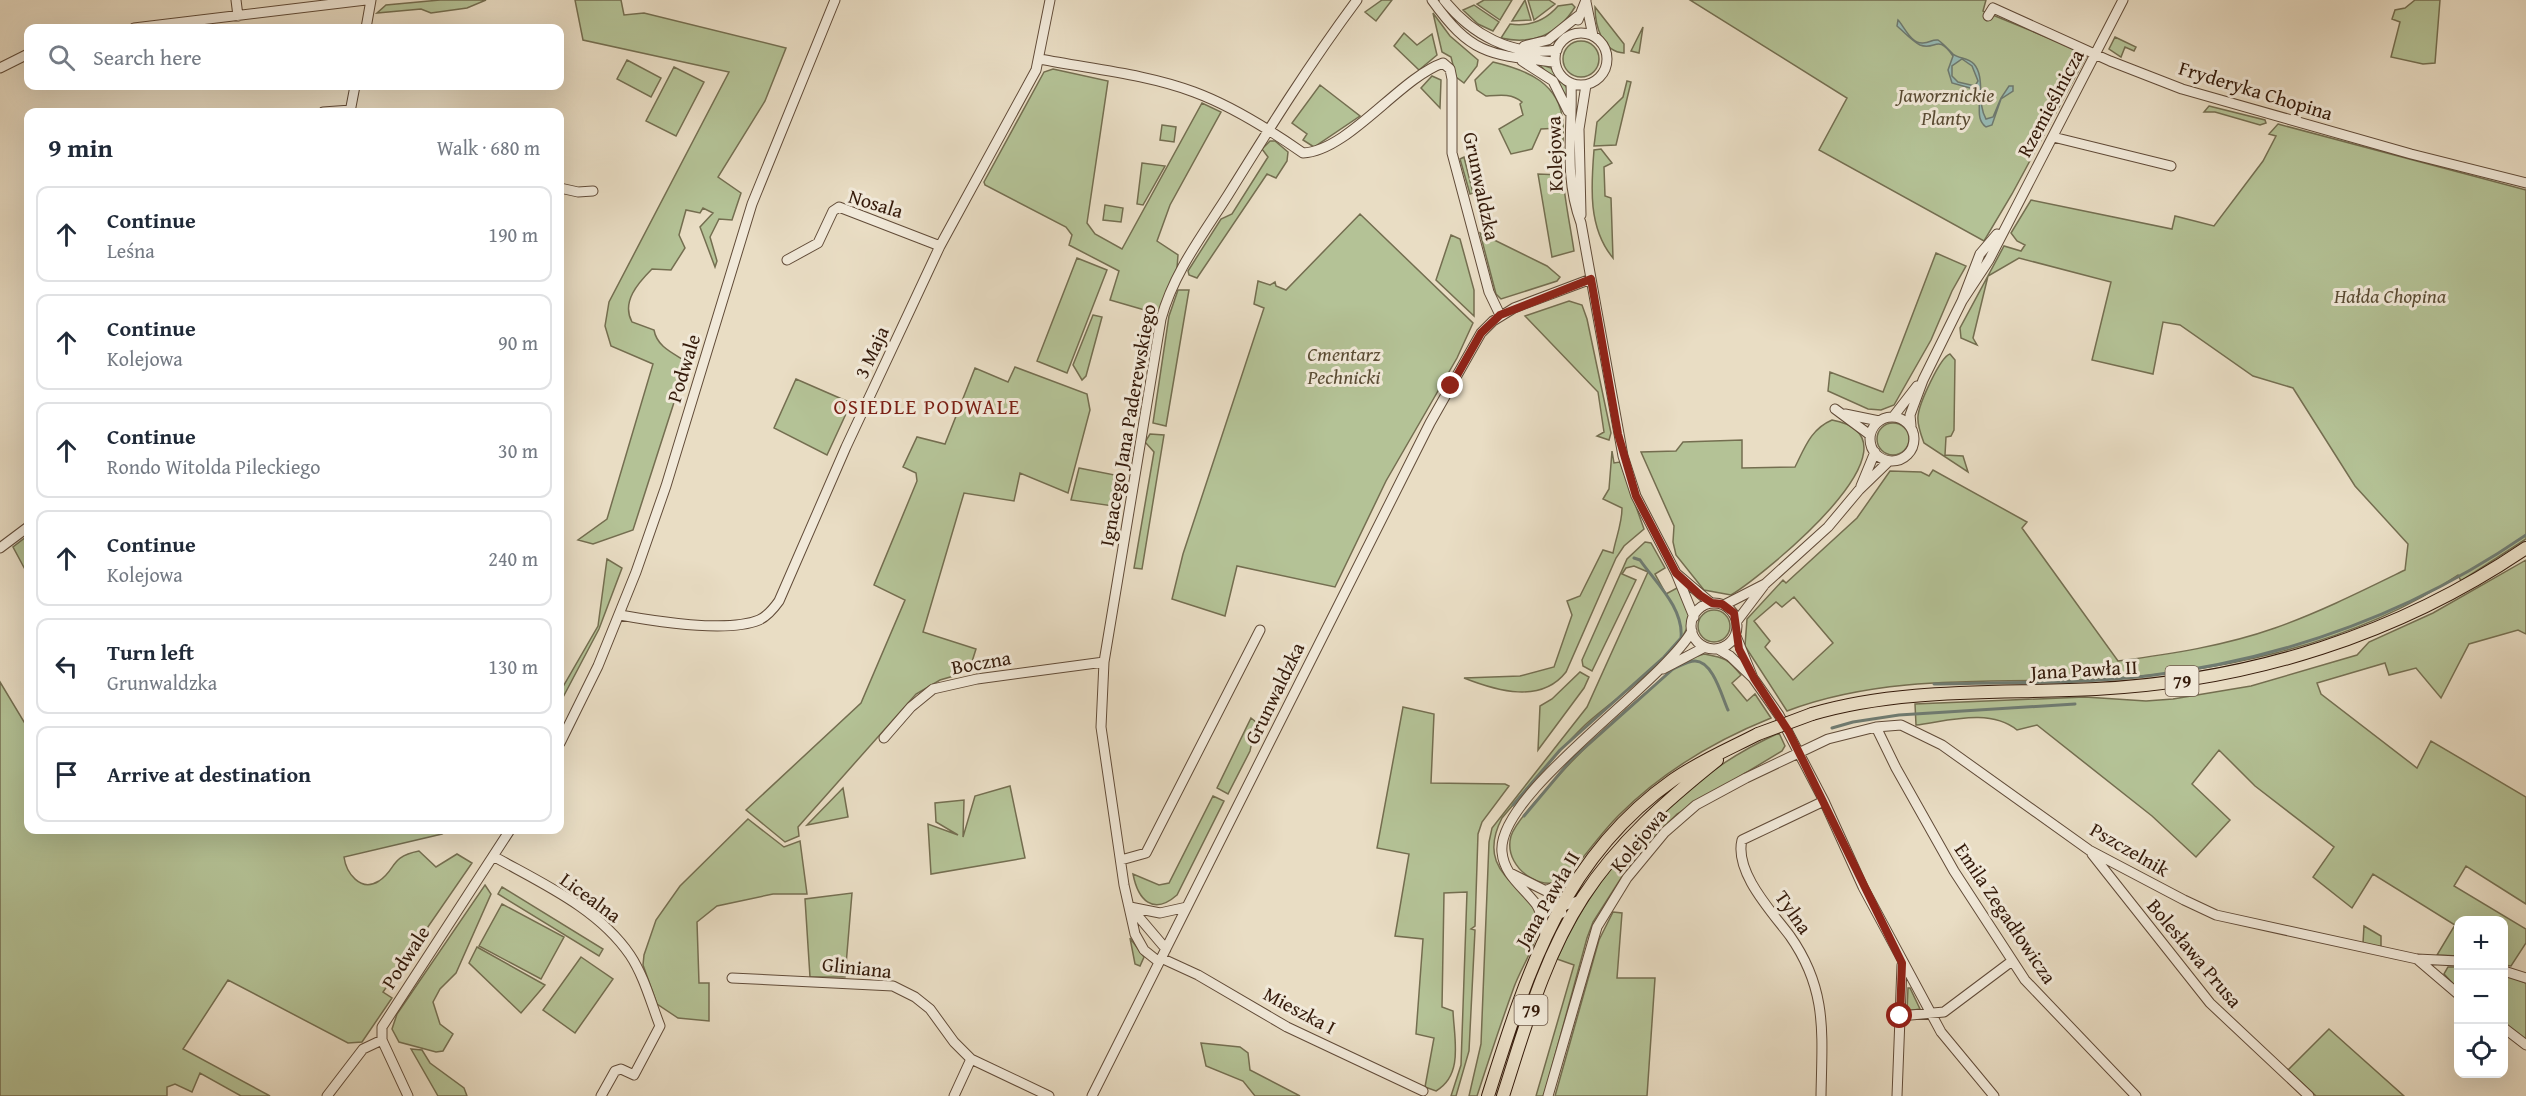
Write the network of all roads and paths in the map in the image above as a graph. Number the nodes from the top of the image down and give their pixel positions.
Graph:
1 (236, 0) edge
2 (366, 0) edge
3 (371, 0) edge
4 (835, 0) edge
5 (1050, 0) edge
6 (1357, 0) edge
7 (1432, 0) edge
8 (1444, 0) edge
9 (2123, 0) edge
10 (1586, 1) edge
11 (238, 16) junction
12 (1578, 16) junction
13 (1988, 16) dead end
14 (169, 24) edge
15 (367, 24) edge
16 (1573, 33) junction
17 (1593, 36) junction
18 (1519, 47) junction
19 (1557, 50) junction
20 (2097, 54) junction
21 (24, 56) edge
22 (1511, 58) junction
23 (1040, 59) junction
24 (1556, 62) junction
25 (0, 69) edge
26 (1571, 83) junction
27 (1586, 85) junction
28 (354, 90) edge
29 (351, 108) edge
30 (1570, 122) junction
31 (1268, 130) junction
32 (2053, 137) junction
33 (2171, 166) dead end
34 (2526, 183) edge
35 (564, 189) edge
36 (593, 191) dead end
37 (1581, 223) junction
38 (940, 246) junction
39 (787, 260) dead end
40 (1591, 279) junction
41 (1500, 315) junction
42 (1923, 380) junction
43 (1893, 417) junction
44 (1879, 421) junction
45 (1911, 426) junction
46 (1870, 435) junction
47 (1875, 452) junction
48 (1889, 460) junction
49 (1859, 490) junction
50 (24, 530) edge
51 (0, 548) edge
52 (2526, 548) edge
53 (1676, 573) junction
54 (1765, 584) junction
55 (1712, 603) junction
56 (1724, 605) junction
57 (620, 615) junction
58 (1694, 616) junction
59 (1737, 621) junction
60 (1260, 630) dead end
61 (1692, 631) junction
62 (1736, 636) junction
63 (1705, 647) junction
64 (1718, 649) junction
65 (1104, 662) junction
66 (1661, 670) junction
67 (1754, 678) junction
68 (1876, 727) junction
69 (564, 735) edge
70 (884, 738) dead end
71 (1732, 747) junction
72 (1800, 753) junction
73 (1824, 801) junction
74 (507, 834) edge
75 (2089, 850) junction
76 (493, 856) junction
77 (1120, 860) junction
78 (1510, 873) junction
79 (1579, 877) junction
80 (1547, 890) junction
81 (1581, 900) junction
82 (1537, 905) junction
83 (1130, 907) junction
84 (1187, 907) junction
85 (1560, 907) junction
86 (1565, 927) junction
87 (1545, 934) junction
88 (1162, 956) junction
89 (2417, 959) junction
90 (2012, 961) junction
91 (2454, 961) edge
92 (1902, 963) junction
93 (2508, 971) edge
94 (732, 978) dead end
95 (2526, 978) edge
96 (2454, 991) edge
97 (1931, 1015) junction
98 (1900, 1016) junction
99 (2508, 1031) edge
100 (382, 1040) junction
101 (2526, 1045) edge
102 (971, 1059) junction
103 (1423, 1091) dead end
104 (327, 1096) edge
105 (408, 1096) edge
106 (601, 1096) edge
107 (954, 1096) edge
108 (1049, 1096) edge
109 (1092, 1096) edge
110 (1488, 1096) edge
111 (1503, 1096) edge
112 (1548, 1096) edge
113 (1821, 1096) edge
114 (1897, 1096) edge
115 (1994, 1096) edge
116 (2136, 1096) edge
117 (2309, 1096) edge

1 - 11 street
2 - 11 street
3 - 15 street
4 - 57 street, Podwale
5 - 23 street, 3 Maja
6 - 31 street, Ignacego Jana Paderewskiego
7 - 22 street
8 - 18 street
9 - 20 street, Rzemieślnicza
10 - 12 street
10 - 17 street
11 - 14 street
12 - 16 street
12 - 18 street
13 - 20 street, Fryderyka Chopina
16 - 17 street
16 - 19 street
17 - 27 street
18 - 19 street
19 - 24 street
20 - 32 street, Rzemieślnicza
20 - 34 street, Fryderyka Chopina
21 - 25 street
22 - 24 street
22 - 30 street
23 - 31 street
23 - 38 street, 3 Maja
24 - 26 street
26 - 27 street
26 - 30 street, Kolejowa
27 - 37 street, Kolejowa
28 - 29 street
30 - 37 street, Kolejowa
31 - 41 street, Grunwaldzka
31 - 65 street, Ignacego Jana Paderewskiego
32 - 33 street
32 - 42 street, Rzemieślnicza
35 - 36 street
37 - 40 street, Kolejowa
38 - 39 street, Nosala
38 - 57 street, 3 Maja
40 - 41 street, Grunwaldzka
40 - 53 street, Kolejowa
41 - 84 street, Grunwaldzka
42 - 43 street
42 - 45 street
43 - 44 street
43 - 45 street
44 - 46 street
44 - 46 street
45 - 48 street
46 - 47 street
47 - 48 street
47 - 49 street
48 - 49 street
49 - 54 street
50 - 51 street
52 - 71 main road, Jana Pawła II / 79, bridge
53 - 55 street, Kolejowa
53 - 58 street, Kolejowa
54 - 56 street
54 - 59 street
55 - 56 street
55 - 58 street
56 - 59 street
57 - 69 street, Podwale
58 - 61 street
59 - 62 street
60 - 77 street, Grunwaldzka
61 - 63 street
61 - 66 street
62 - 64 street
62 - 67 street
63 - 64 street
63 - 66 street
64 - 67 street
65 - 70 street, Boczna
65 - 77 street, Ignacego Jana Paderewskiego
66 - 78 street
67 - 72 street
68 - 72 street, Pszczelnik
68 - 75 street, Pszczelnik
68 - 90 street, Emila Zegadłowicza
71 - 79 main road, Jana Pawła II / 79
71 - 81 main road, Jana Pawła II / 79
72 - 73 street
72 - 112 street, Kolejowa
73 - 92 street
73 - 113 street, Tylna
74 - 76 street, Podwale
75 - 89 street, Pszczelnik
75 - 117 street, Bolesława Prusa
76 - 100 street, Podwale
76 - 106 street, Licealna
77 - 83 street, Ignacego Jana Paderewskiego
78 - 80 street
78 - 82 street
79 - 80 street
79 - 85 main road, Jana Pawła II / 79
80 - 85 street
81 - 85 street
81 - 86 main road, Jana Pawła II / 79
82 - 85 street
82 - 87 street
83 - 84 street
83 - 88 street, Ignacego Jana Paderewskiego
83 - 88 street, Ignacego Jana Paderewskiego
84 - 88 street, Grunwaldzka
85 - 86 street
85 - 87 main road, Jana Pawła II / 79
86 - 111 main road, Jana Pawła II / 79
87 - 110 main road, Jana Pawła II / 79
88 - 103 street, Mieszka I
88 - 109 street, Grunwaldzka
89 - 91 street
89 - 96 street, Pszczelnik
90 - 97 street
90 - 116 street, Emila Zegadłowicza
92 - 97 street
92 - 98 street
93 - 95 street
94 - 102 street, Gliniana
97 - 98 street
97 - 115 street
98 - 114 street
99 - 101 street
100 - 104 street
100 - 105 street
102 - 107 street
102 - 108 street, Gliniana

